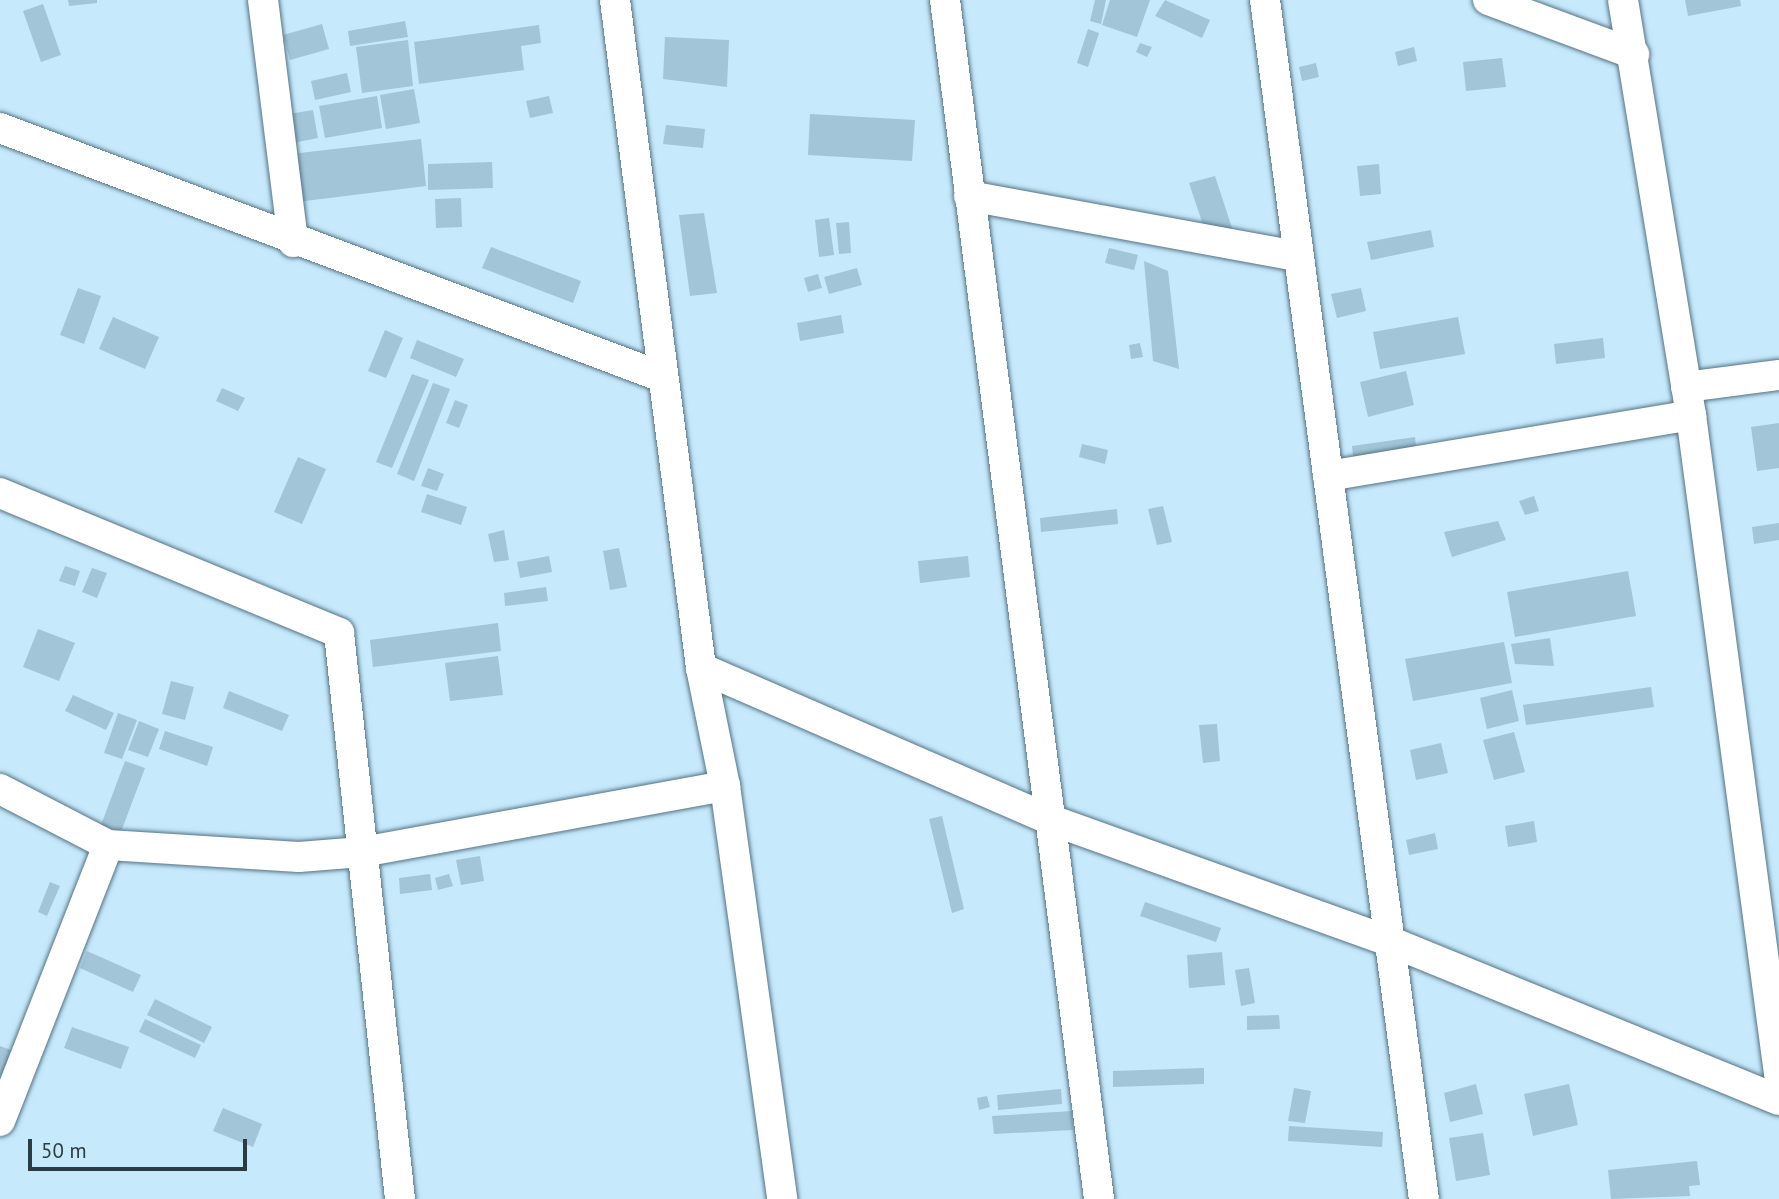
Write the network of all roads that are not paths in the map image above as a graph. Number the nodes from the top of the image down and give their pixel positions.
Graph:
1 (263, 0) edge
2 (615, 0) edge
3 (945, 0) edge
4 (1265, 0) edge
5 (1488, 0) edge
6 (1623, 0) edge
7 (1634, 54) junction
8 (0, 128) edge
9 (969, 196) junction
10 (293, 242) junction
11 (1297, 256) junction
12 (1779, 375) edge
13 (662, 377) junction
14 (1689, 401) junction
15 (1328, 476) junction
16 (0, 493) edge
17 (701, 668) junction
18 (725, 786) junction
19 (0, 789) edge
20 (1051, 820) junction
21 (108, 845) junction
22 (362, 852) junction
23 (1394, 943) junction
24 (1779, 1074) edge
25 (1779, 1100) edge
26 (0, 1121) edge
27 (400, 1199) edge
28 (782, 1199) edge
29 (1099, 1199) edge
30 (1424, 1199) edge

1 - 10 street
2 - 13 street
3 - 9 street
4 - 11 street
5 - 7 street
6 - 7 street
7 - 14 street
8 - 10 street
9 - 11 street
9 - 20 street
10 - 13 street
11 - 15 street
12 - 14 street
13 - 17 street
14 - 15 street
14 - 24 street
15 - 23 street
16 - 22 street
17 - 18 street
17 - 20 street
18 - 22 street
18 - 28 street
19 - 21 street
20 - 23 street
20 - 29 street
21 - 22 street
21 - 26 street
22 - 27 street
23 - 25 street
23 - 30 street

